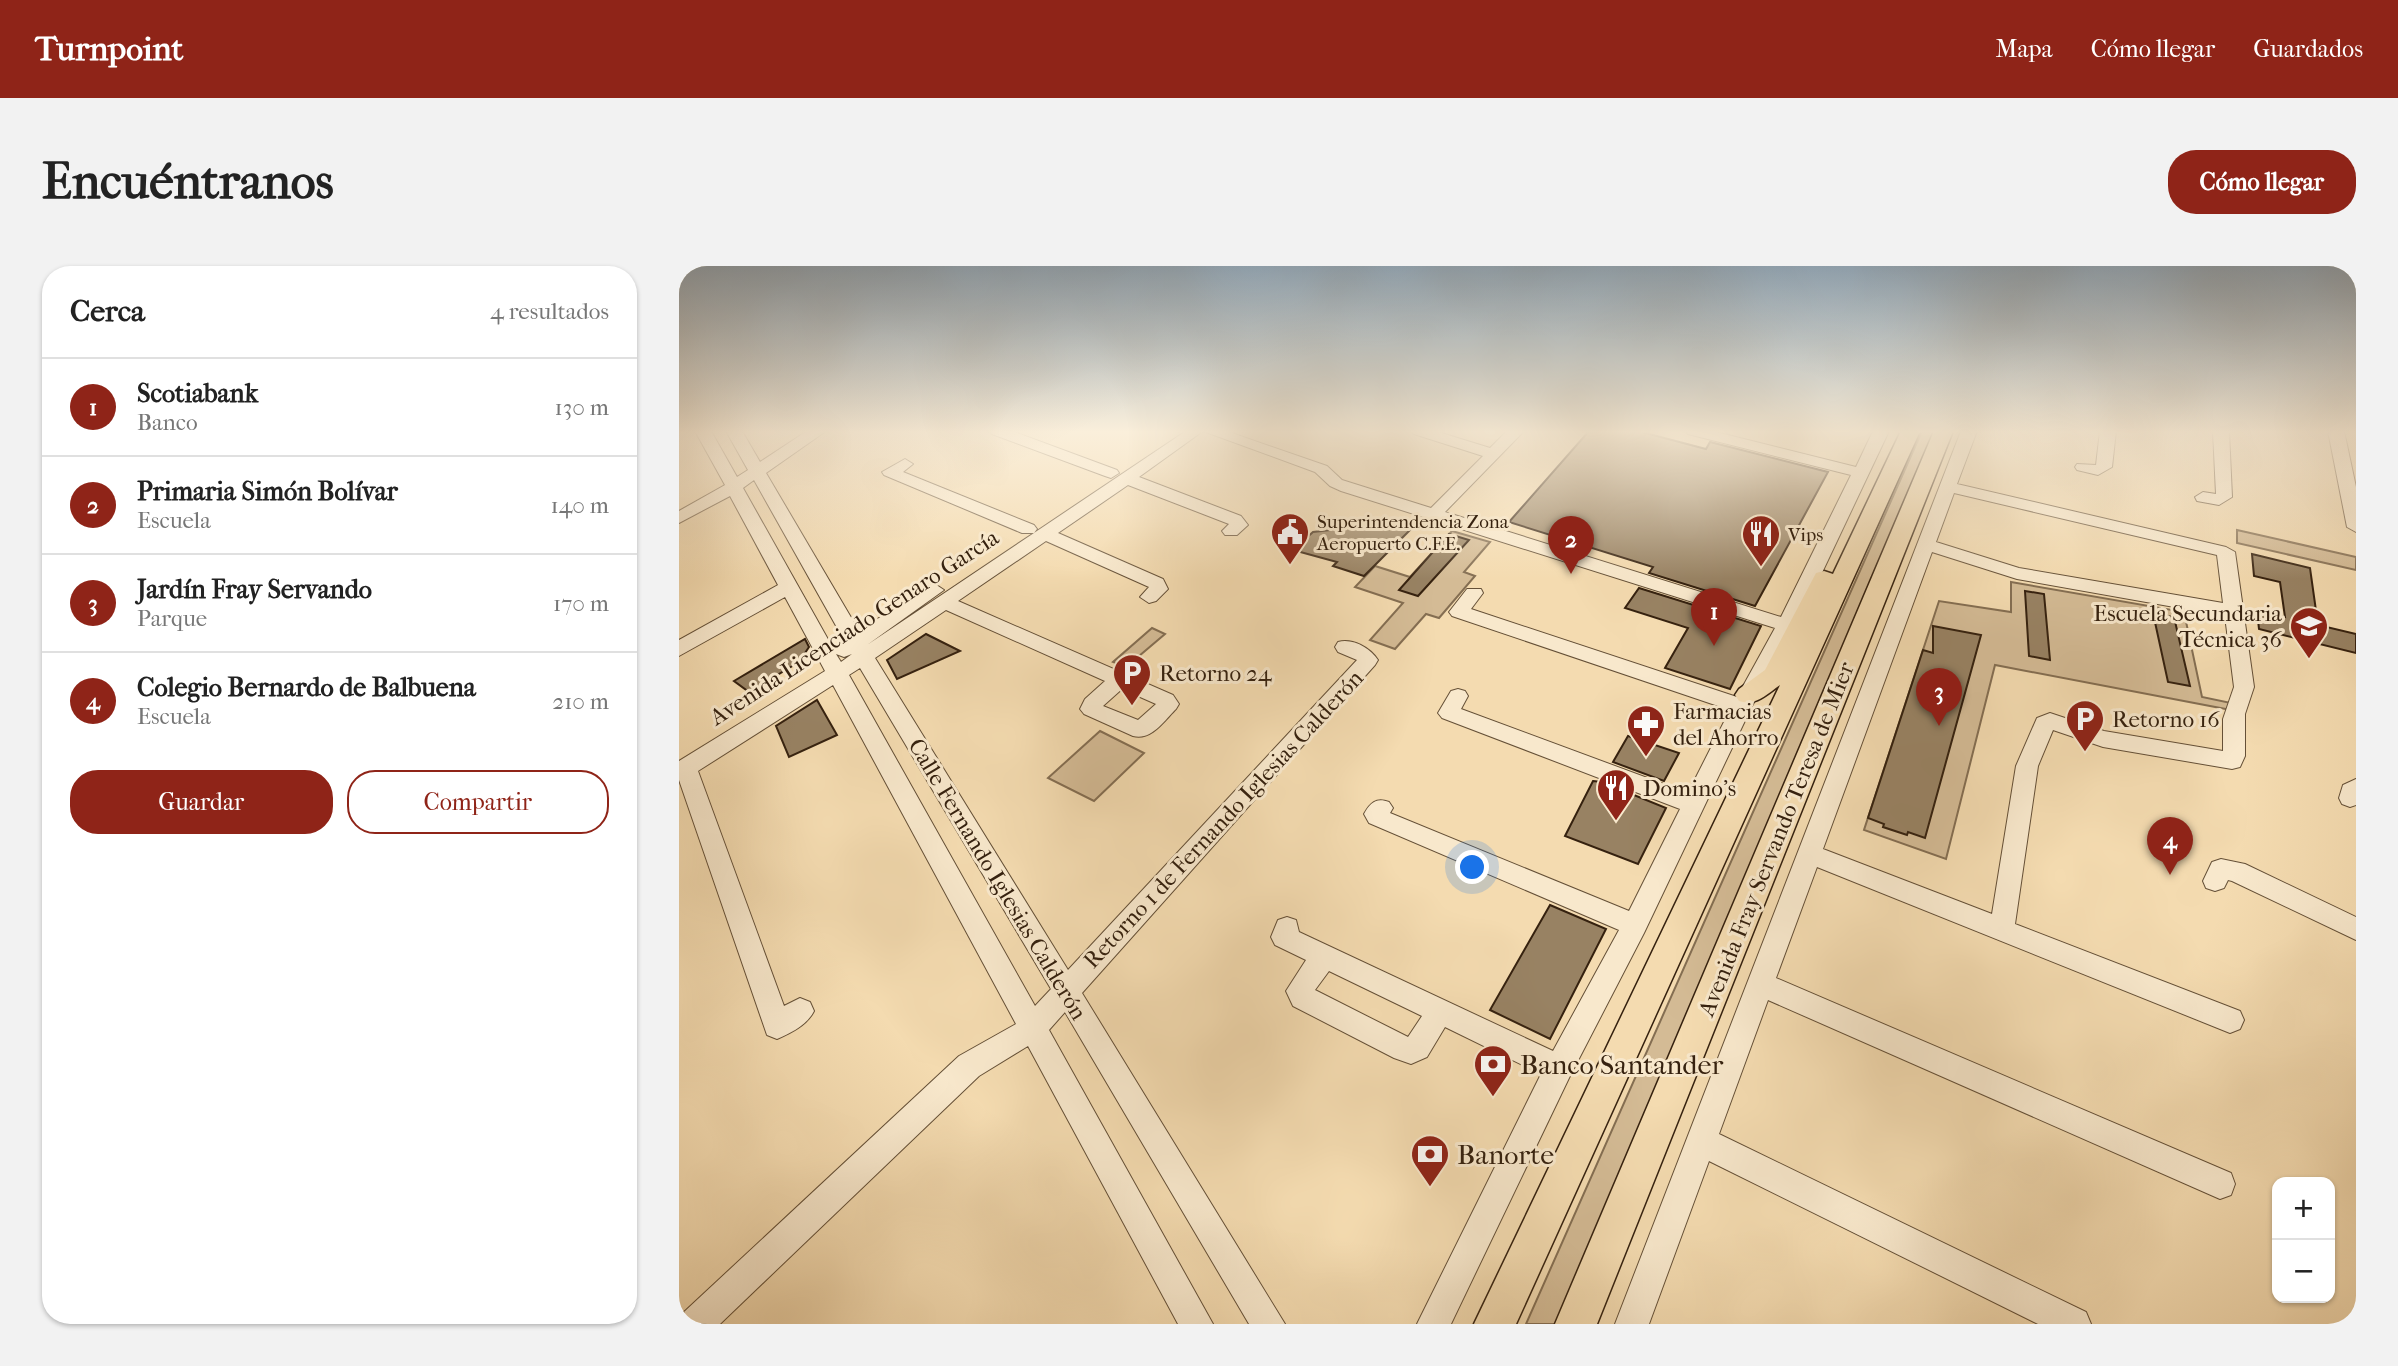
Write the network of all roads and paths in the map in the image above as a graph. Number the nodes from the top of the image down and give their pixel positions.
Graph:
1 (731, 480) edge
2 (743, 480) edge
3 (762, 480) edge
4 (911, 480) edge
5 (1110, 480) edge
6 (1132, 480) edge
7 (1333, 480) edge
8 (1468, 480) edge
9 (1858, 480) edge
10 (1889, 480) edge
11 (1924, 480) edge
12 (1950, 480) edge
13 (2223, 480) edge
14 (2350, 480) edge
15 (734, 486) junction
16 (1948, 487) junction
17 (2203, 497) dead end
18 (1433, 515) junction
19 (679, 518) edge
20 (1872, 519) junction
21 (2356, 527) edge
22 (1036, 531) junction
23 (1231, 531) dead end
24 (1927, 545) junction
25 (790, 586) junction
26 (1474, 593) dead end
27 (1149, 597) dead end
28 (944, 603) junction
29 (2234, 611) junction
30 (1786, 625) junction
31 (1345, 647) dead end
32 (679, 649) edge
33 (859, 650) junction
34 (832, 667) junction
35 (1118, 681) dead end
36 (1458, 696) dead end
37 (1745, 701) junction
38 (681, 764) edge
39 (1693, 804) junction
40 (1381, 808) dead end
41 (1810, 854) junction
42 (2215, 881) dead end
43 (1635, 925) junction
44 (1287, 928) dead end
45 (2002, 928) junction
46 (2356, 929) edge
47 (1325, 956) junction
48 (1761, 984) junction
49 (1065, 992) junction
50 (800, 1011) dead end
51 (1440, 1011) junction
52 (2230, 1020) dead end
53 (1032, 1029) junction
54 (1559, 1068) junction
55 (1701, 1141) junction
56 (2220, 1184) dead end
57 (696, 1324) edge
58 (1196, 1324) edge
59 (1268, 1324) edge
60 (1434, 1324) edge
61 (1495, 1324) edge
62 (1576, 1324) edge
63 (1632, 1324) edge
64 (2074, 1324) edge

1 - 15 street, Calle Fernando Iglesias Calderón
2 - 15 street
3 - 33 street, Calle Fernando Iglesias Calderón
4 - 22 street
5 - 22 street, Avenida Licenciado Genaro García
6 - 23 street
7 - 18 street
8 - 18 street
9 - 30 street
10 - 20 main road, Avenida Fray Servando Teresa de Mier
11 - 62 main road, Avenida Fray Servando Teresa de Mier
12 - 16 street, Avenida Fray Servando Teresa de Mier
13 - 17 street
14 - 21 street
15 - 19 street
15 - 25 street, Calle Fernando Iglesias Calderón
16 - 24 street, Avenida Fray Servando Teresa de Mier
16 - 29 street
18 - 30 street
20 - 37 main road
20 - 61 main road, Avenida Fray Servando Teresa de Mier
22 - 27 street
22 - 28 street, Avenida Licenciado Genaro García
22 - 33 street, Avenida Licenciado Genaro García
24 - 29 street
24 - 41 street, Avenida Fray Servando Teresa de Mier
25 - 32 street
25 - 34 street, Calle Fernando Iglesias Calderón
26 - 37 street
28 - 33 street, Avenida Licenciado Genaro García
28 - 35 street
29 - 45 street
30 - 37 street
31 - 49 street, Retorno 1 de Fernando Iglesias Calderón
33 - 34 street, Avenida Licenciado Genaro García
33 - 49 street, Calle Fernando Iglesias Calderón
34 - 38 street, Avenida Licenciado Genaro García
34 - 53 street, Calle Fernando Iglesias Calderón
36 - 39 street
37 - 39 street
38 - 50 street
39 - 43 street
40 - 43 street
41 - 45 street
41 - 48 street, Avenida Fray Servando Teresa de Mier
42 - 46 street
43 - 54 street
44 - 47 street
45 - 52 street
47 - 51 street
47 - 51 street
48 - 55 street, Avenida Fray Servando Teresa de Mier
48 - 56 street
49 - 53 street, Retorno 1 de Fernando Iglesias Calderón
49 - 59 street, Calle Fernando Iglesias Calderón
51 - 54 street
53 - 57 street
53 - 58 street, Calle Fernando Iglesias Calderón
54 - 60 street
55 - 63 street, Avenida Fray Servando Teresa de Mier
55 - 64 street

